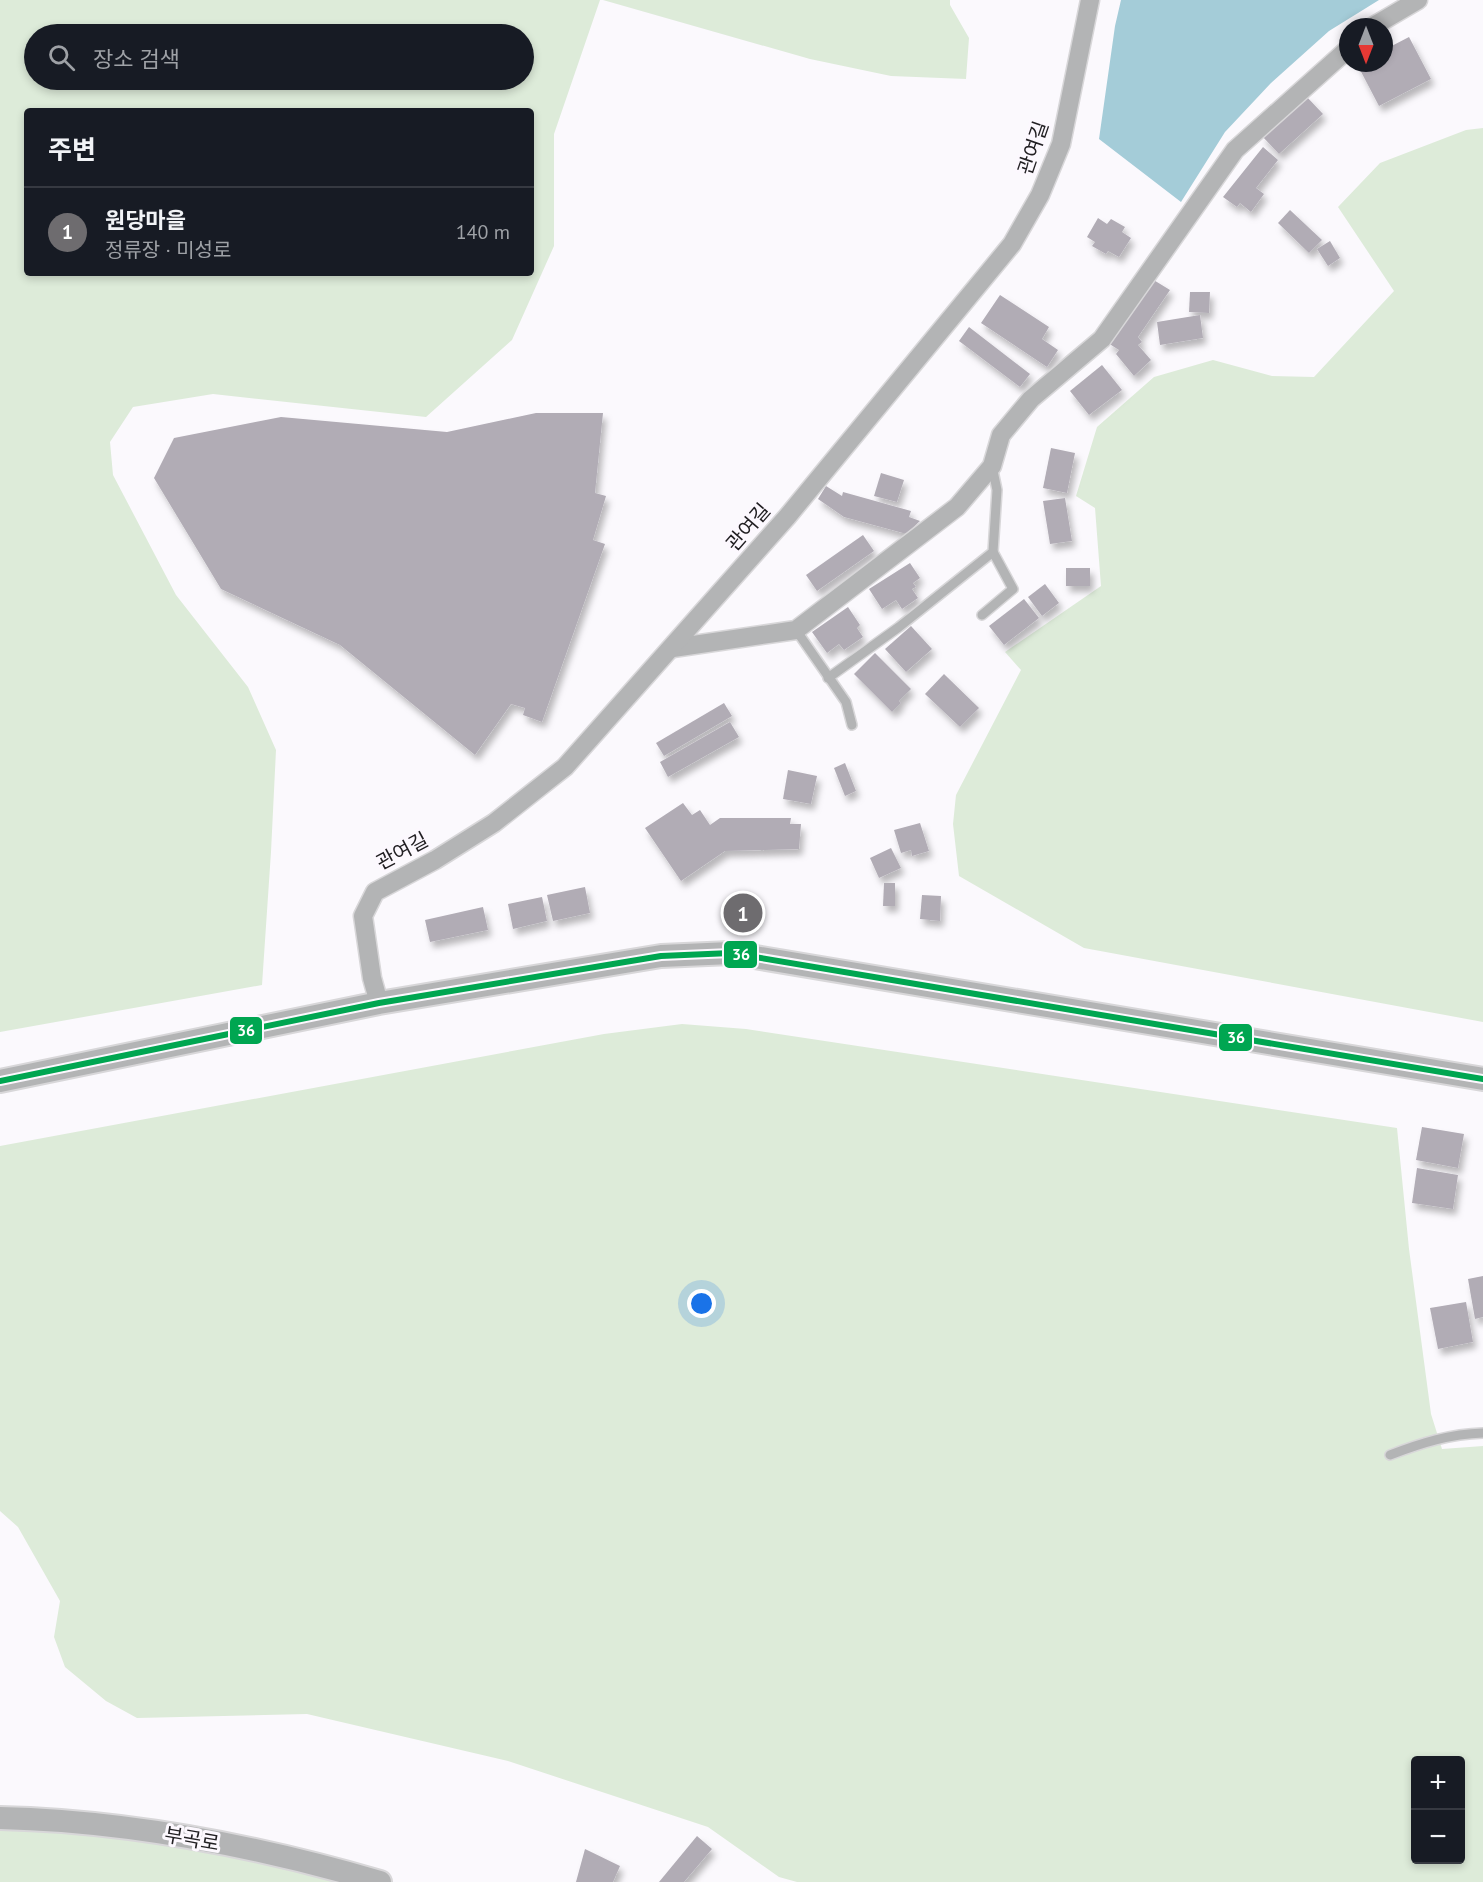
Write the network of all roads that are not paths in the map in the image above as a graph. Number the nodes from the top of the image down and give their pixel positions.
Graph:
1 (1090, 0) edge
2 (1418, 0) edge
3 (1387, 18) edge
4 (1339, 56) edge
5 (992, 466) junction
6 (993, 552) junction
7 (982, 615) dead end
8 (796, 630) junction
9 (673, 648) junction
10 (828, 678) junction
11 (852, 725) dead end
12 (380, 1003) junction
13 (1483, 1079) edge
14 (0, 1081) edge
15 (1483, 1433) edge
16 (1390, 1455) dead end
17 (0, 1818) edge
18 (380, 1882) edge

1 - 9 street, 관여길
2 - 3 street
4 - 5 street
5 - 6 lane
5 - 8 street
6 - 7 lane
6 - 10 lane
8 - 9 street
8 - 10 lane
9 - 12 street, 관여길
10 - 11 lane
12 - 13 street
12 - 14 street
15 - 16 lane
17 - 18 street, 부곡로

